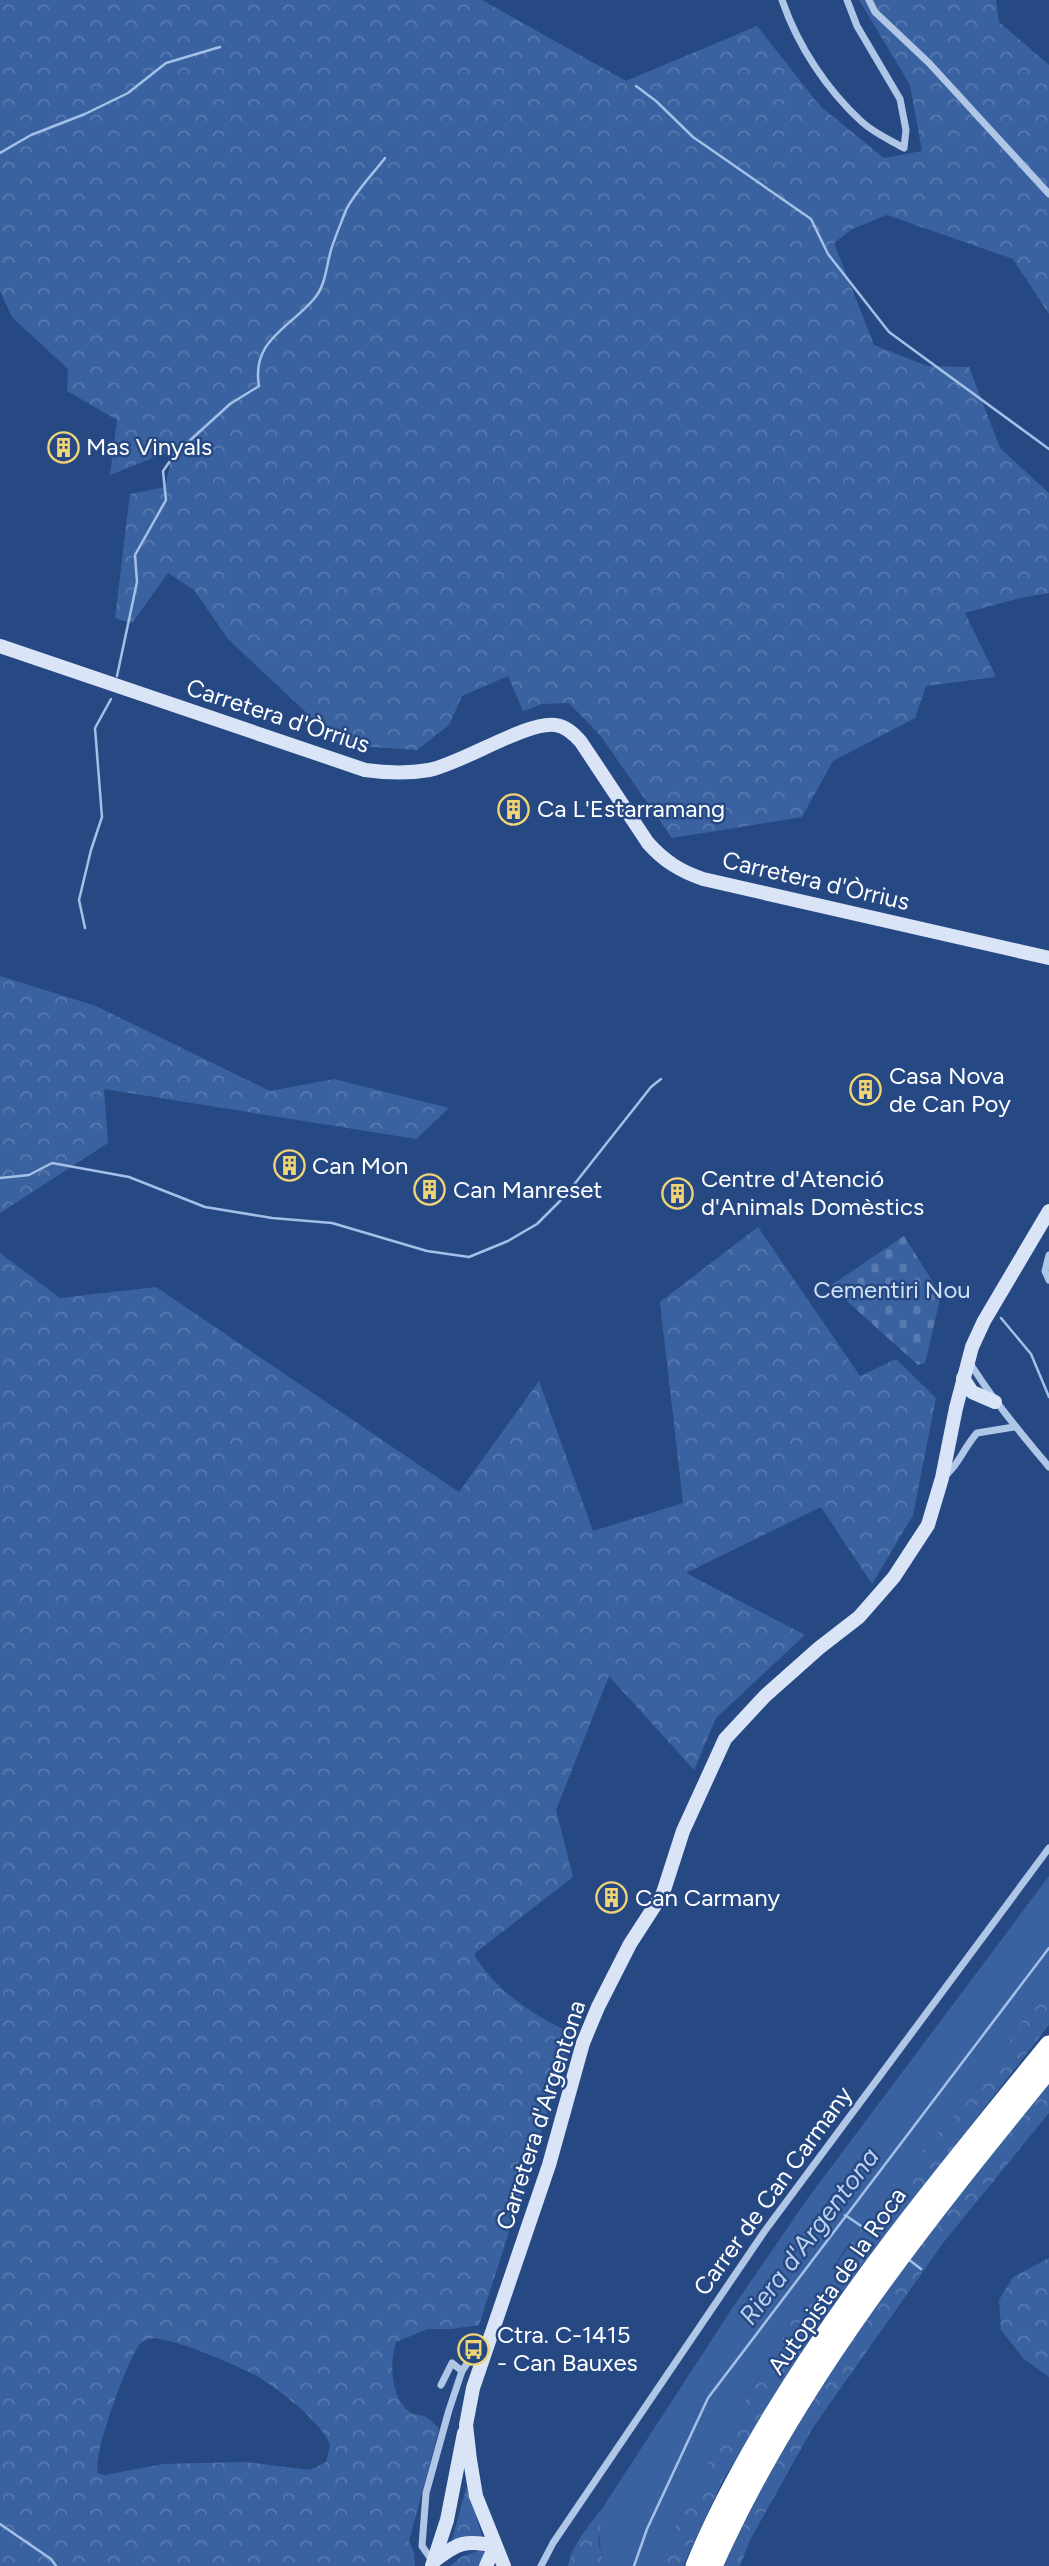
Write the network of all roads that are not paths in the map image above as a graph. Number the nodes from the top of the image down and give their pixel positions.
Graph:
1 (782, 0) edge
2 (847, 0) edge
3 (869, 0) edge
4 (1049, 194) edge
5 (0, 646) edge
6 (1049, 958) edge
7 (1049, 1211) edge
8 (1049, 1255) edge
9 (1049, 1280) edge
10 (968, 1360) junction
11 (963, 1378) junction
12 (995, 1402) junction
13 (1014, 1427) junction
14 (1049, 1467) edge
15 (942, 1478) junction
16 (1049, 1848) edge
17 (1049, 2045) edge
18 (1049, 2069) edge
19 (503, 2304) junction
20 (462, 2371) junction
21 (441, 2385) dead end
22 (466, 2424) junction
23 (495, 2546) junction
24 (433, 2564) edge
25 (486, 2566) edge
26 (504, 2566) edge
27 (541, 2566) edge
28 (695, 2566) edge
29 (713, 2566) edge

1 - 2 street
3 - 4 street
5 - 6 street, Carretera d'Òrrius
7 - 10 street, Carretera d'Argentona
8 - 9 street
10 - 11 street, Carretera d'Argentona
10 - 12 street
11 - 12 street
11 - 15 street, Carretera d'Argentona
12 - 13 street
13 - 14 street
13 - 15 street
15 - 19 street, Carretera d'Argentona
16 - 27 street, Carrer de Can Carmany
17 - 28 highway, Autopista de la Roca
18 - 29 highway, Autopista de la Roca
19 - 20 street
19 - 22 street, Carretera d'Argentona
20 - 21 street
20 - 24 street
22 - 23 street, Carretera d'Argentona
22 - 24 street
23 - 24 street
23 - 25 street
23 - 26 street, Carretera d'Argentona

